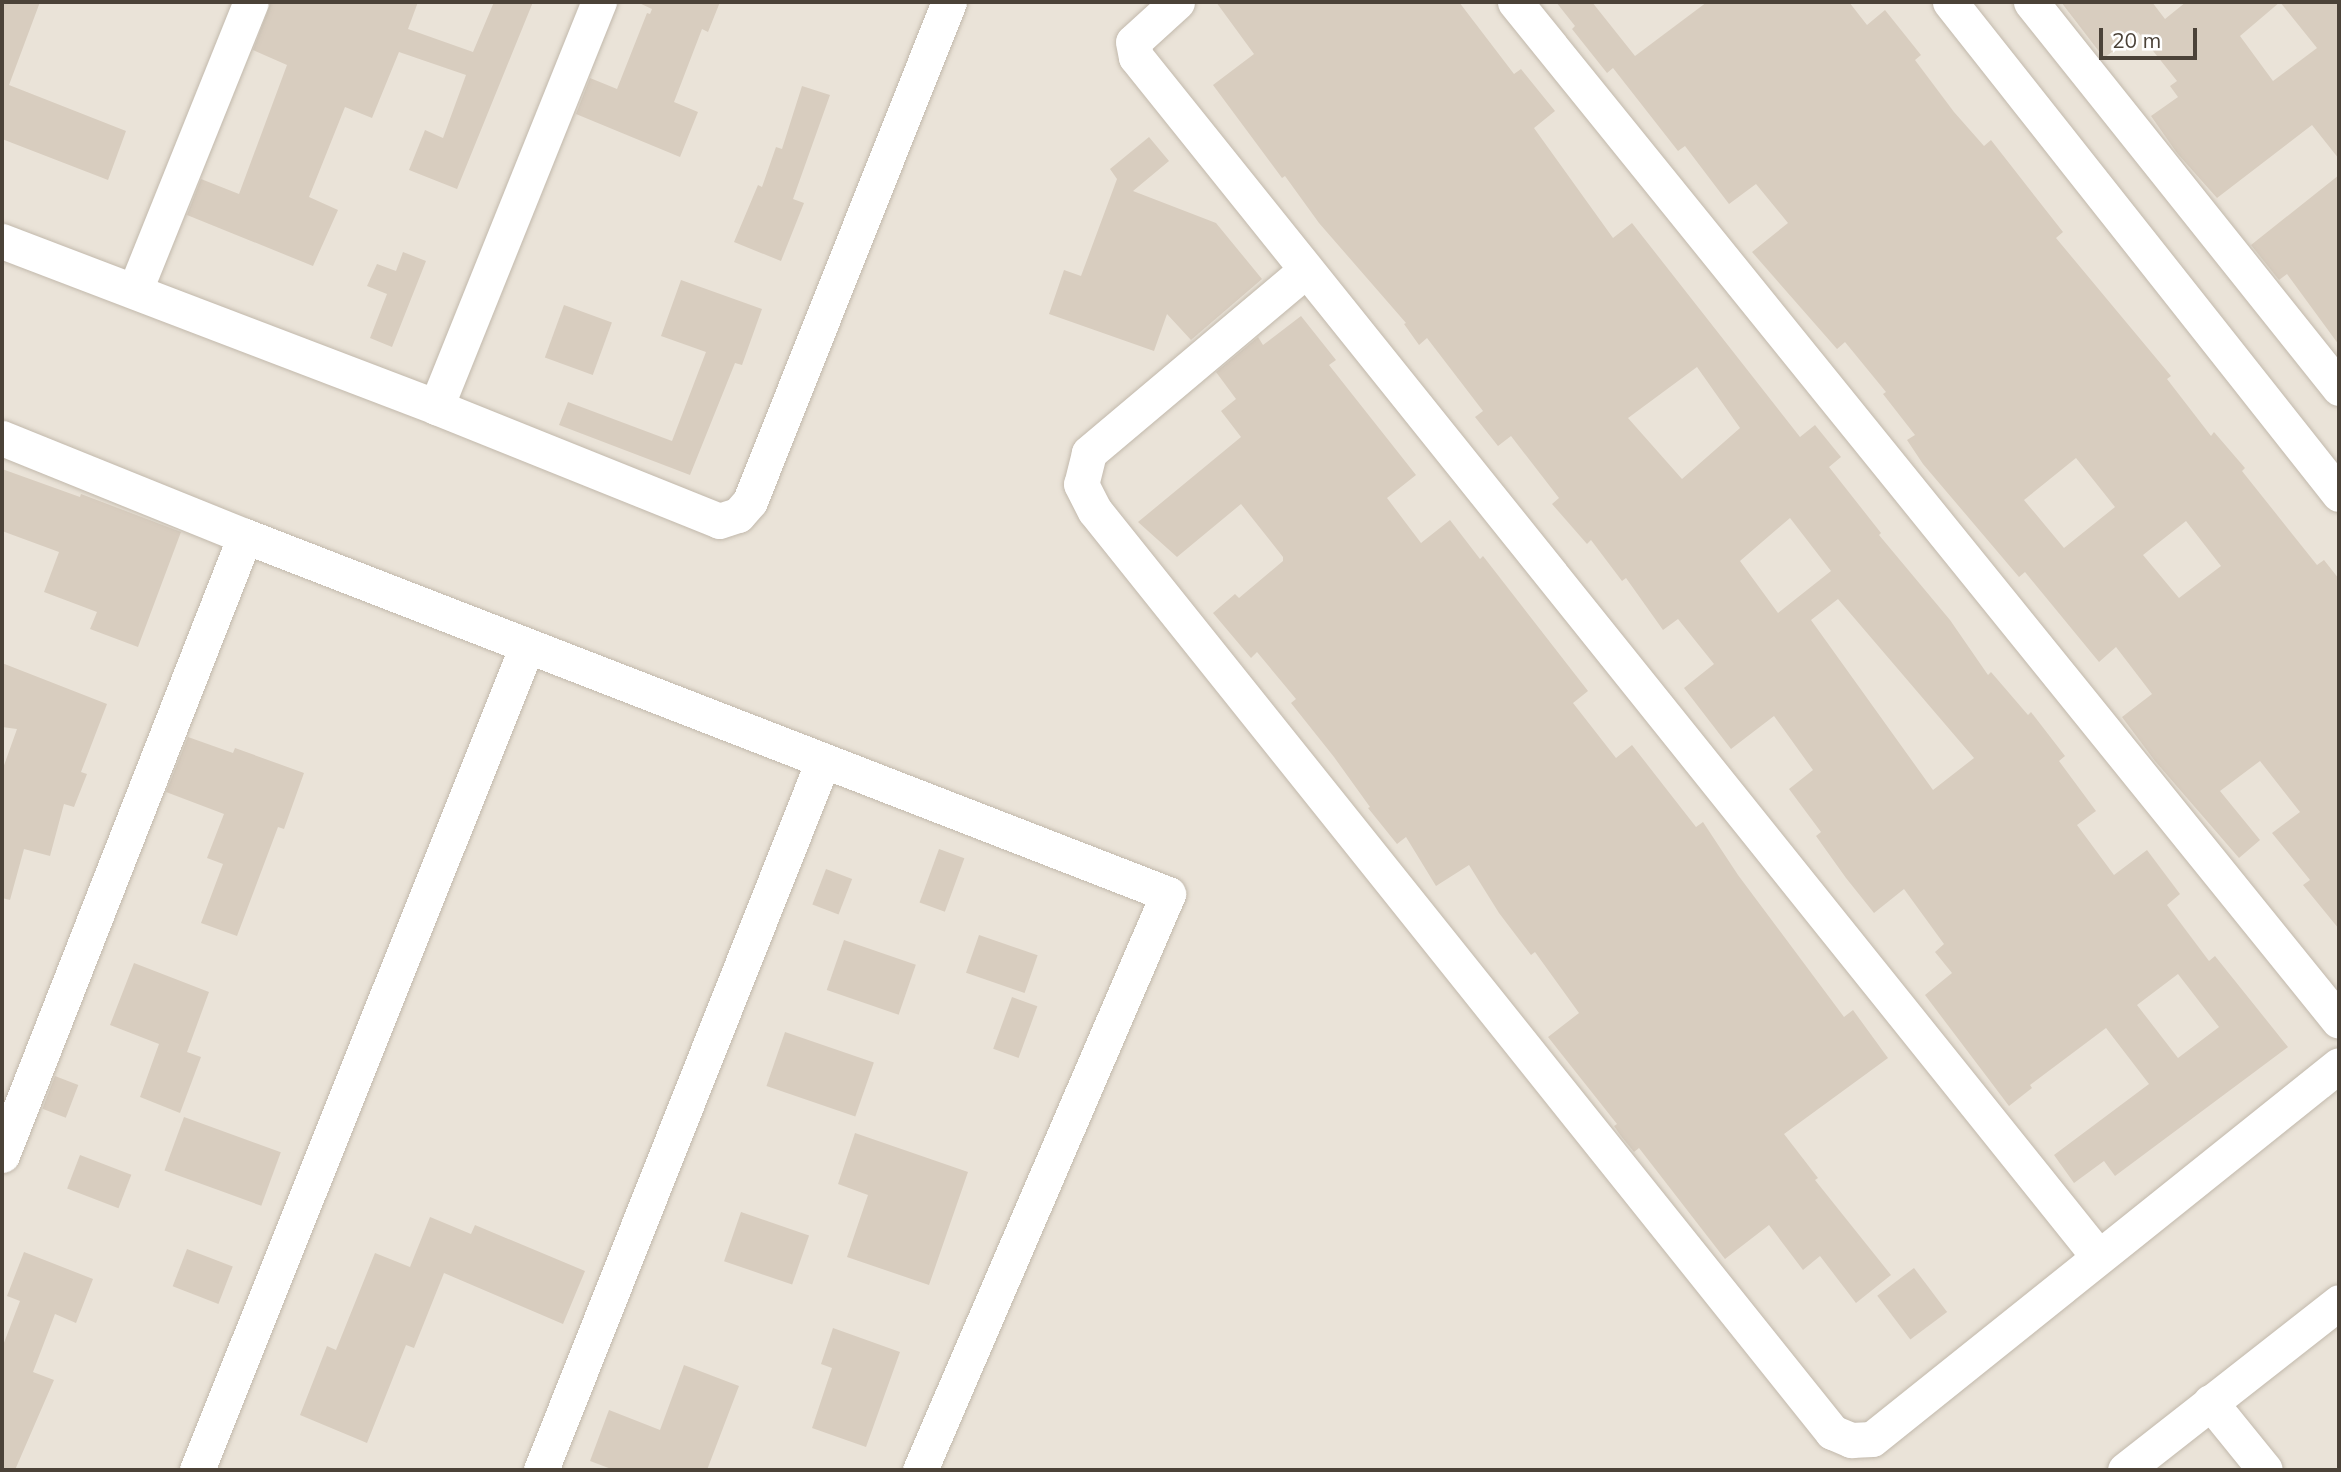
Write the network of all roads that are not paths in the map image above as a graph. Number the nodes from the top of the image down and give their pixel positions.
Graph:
1 (251, 2) edge
2 (599, 2) edge
3 (950, 2) edge
4 (1177, 2) edge
5 (1515, 2) edge
6 (1950, 2) edge
7 (2031, 2) edge
8 (2, 241) edge
9 (1306, 270) junction
10 (135, 290) junction
11 (2339, 388) edge
12 (436, 407) junction
13 (2, 438) edge
14 (2339, 494) edge
15 (245, 537) junction
16 (527, 646) junction
17 (823, 761) junction
18 (2339, 1021) edge
19 (2339, 1065) edge
20 (2, 1156) edge
21 (2098, 1256) junction
22 (2339, 1302) edge
23 (2210, 1402) junction
24 (197, 1470) edge
25 (541, 1470) edge
26 (920, 1470) edge
27 (2125, 1470) edge
28 (2265, 1470) edge

1 - 10 street
2 - 12 street
3 - 12 street
4 - 9 street
5 - 18 street
6 - 14 street
7 - 11 street
8 - 10 street
9 - 21 street
9 - 21 street
10 - 12 street
13 - 15 street
15 - 16 street
15 - 20 street
16 - 17 street
16 - 24 street
17 - 25 street
17 - 26 street
19 - 21 street
22 - 23 street
23 - 27 street
23 - 28 street

